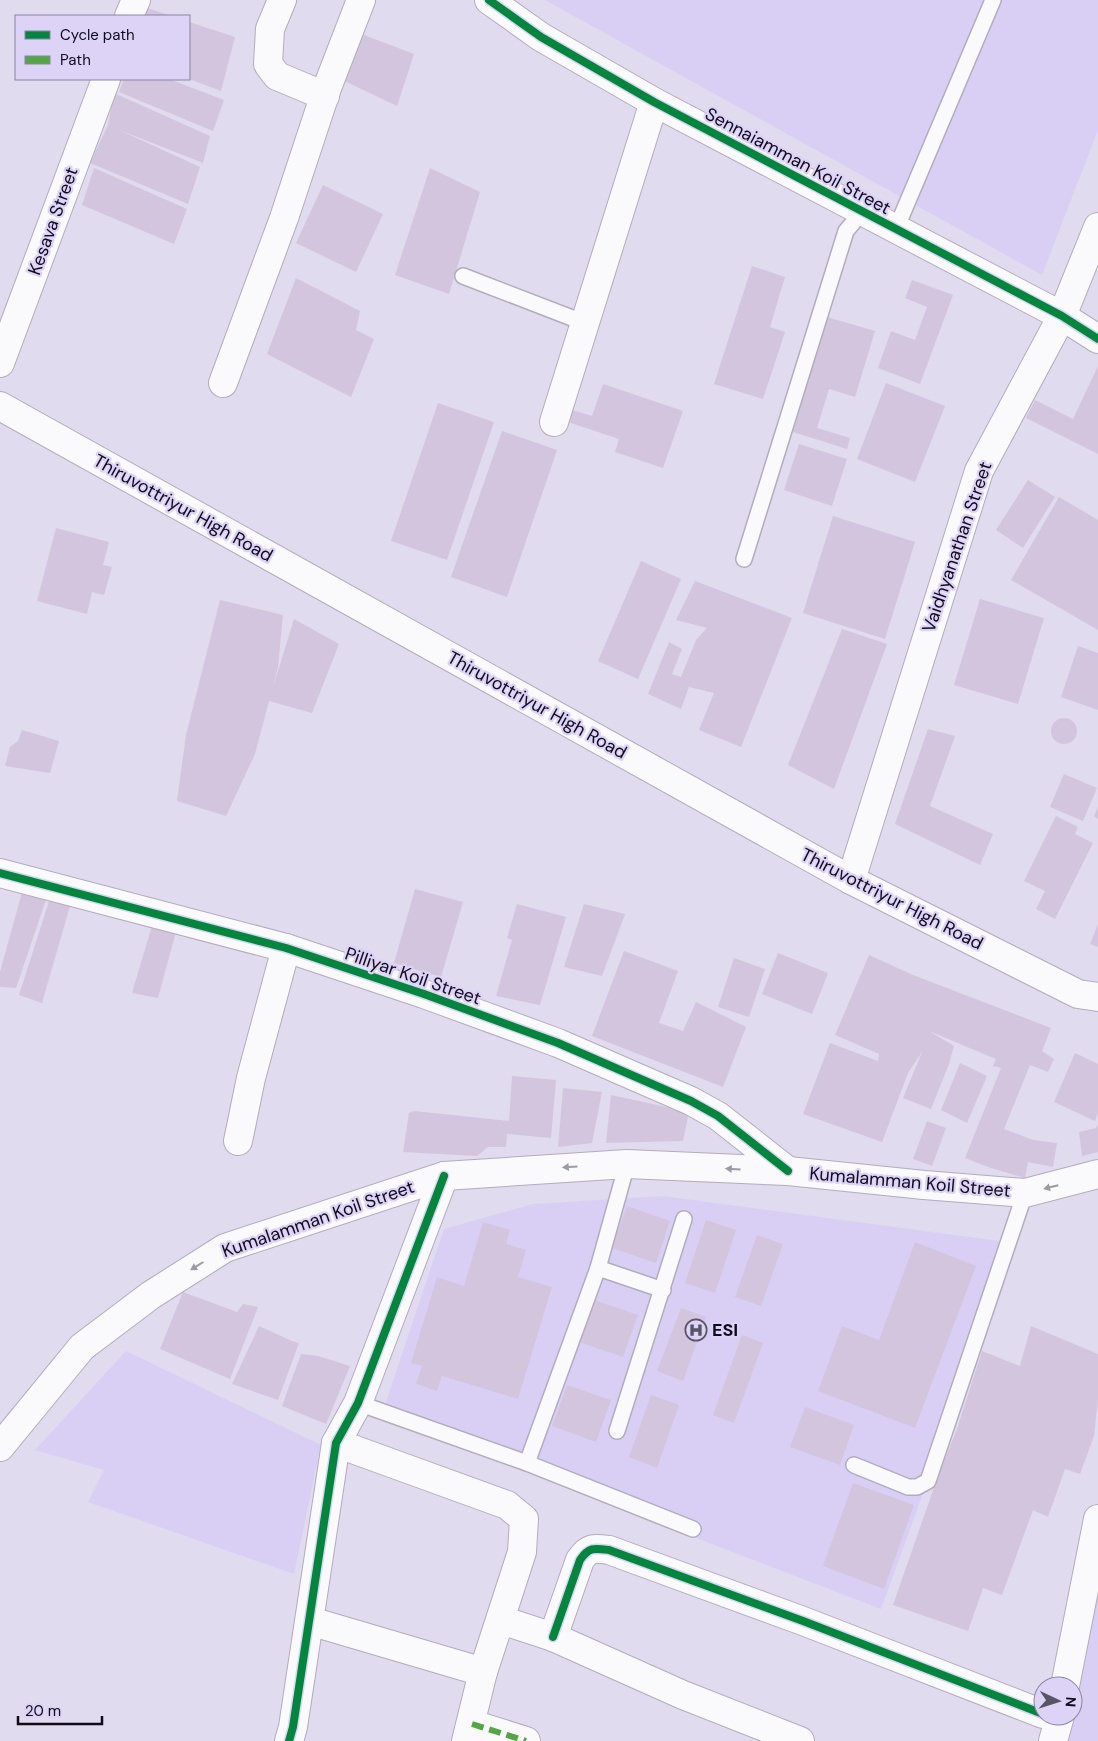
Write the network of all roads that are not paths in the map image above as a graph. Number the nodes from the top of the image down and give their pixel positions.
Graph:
1 (136, 0) edge
2 (282, 0) edge
3 (361, 0) edge
4 (489, 0) edge
5 (993, 0) edge
6 (130, 15) edge
7 (106, 80) edge
8 (324, 96) junction
9 (654, 102) junction
10 (862, 212) junction
11 (1098, 227) edge
12 (896, 229) junction
13 (463, 276) dead end
14 (1062, 316) junction
15 (585, 323) junction
16 (1098, 339) edge
17 (0, 363) edge
18 (223, 383) dead end
19 (0, 406) edge
20 (554, 422) dead end
21 (744, 559) dead end
22 (0, 873) edge
23 (851, 880) junction
24 (286, 948) junction
25 (1088, 996) edge
26 (1098, 1016) edge
27 (238, 1141) dead end
28 (627, 1164) junction
29 (788, 1171) junction
30 (1098, 1174) edge
31 (444, 1176) junction
32 (1025, 1193) junction
33 (684, 1219) dead end
34 (598, 1268) junction
35 (663, 1290) junction
36 (358, 1403) junction
37 (617, 1430) dead end
38 (336, 1443) junction
39 (0, 1447) edge
40 (527, 1463) junction
41 (854, 1465) dead end
42 (1098, 1518) edge
43 (694, 1529) dead end
44 (501, 1620) junction
45 (310, 1621) junction
46 (553, 1637) junction
47 (483, 1672) junction
48 (1068, 1676) edge
49 (1033, 1713) edge
50 (469, 1732) edge
51 (289, 1741) edge
52 (526, 1741) edge
53 (800, 1741) edge

1 - 6 street
2 - 8 street
3 - 8 street
4 - 9 street, Sennaiamman Koil Street
5 - 12 lane
7 - 17 street, Kesava Street
8 - 18 street
9 - 10 street, Sennaiamman Koil Street
9 - 15 street
10 - 12 street, Sennaiamman Koil Street
10 - 21 lane
11 - 14 street, Vaidhyanathan Street
12 - 14 street, Sennaiamman Koil Street
13 - 15 lane
14 - 16 street, Sennaiamman Koil Street
14 - 23 street, Vaidhyanathan Street
15 - 20 street
19 - 23 street, Thiruvottriyur High Road
22 - 24 street, Pilliyar Koil Street
23 - 25 street, Thiruvottriyur High Road
24 - 27 street
24 - 29 street, Pilliyar Koil Street
25 - 26 street, Thiruvottriyur High Road
29 -> 28 street, Kumalamman Koil Street
28 -> 31 street, Kumalamman Koil Street
28 - 34 lane
29 - 32 street, Kumalamman Koil Street
30 -> 32 street, Kumalamman Koil Street
31 - 36 street
31 -> 39 street, Kumalamman Koil Street
32 - 41 lane
33 - 35 lane
34 - 35 lane
34 - 40 lane
35 - 37 lane
36 - 38 street
36 - 40 lane
38 - 44 street
38 - 45 street
40 - 43 lane
42 - 48 street
44 - 46 street
44 - 47 street
45 - 47 street
45 - 51 street
46 - 49 street
46 - 53 street
47 - 50 street
50 - 52 street

